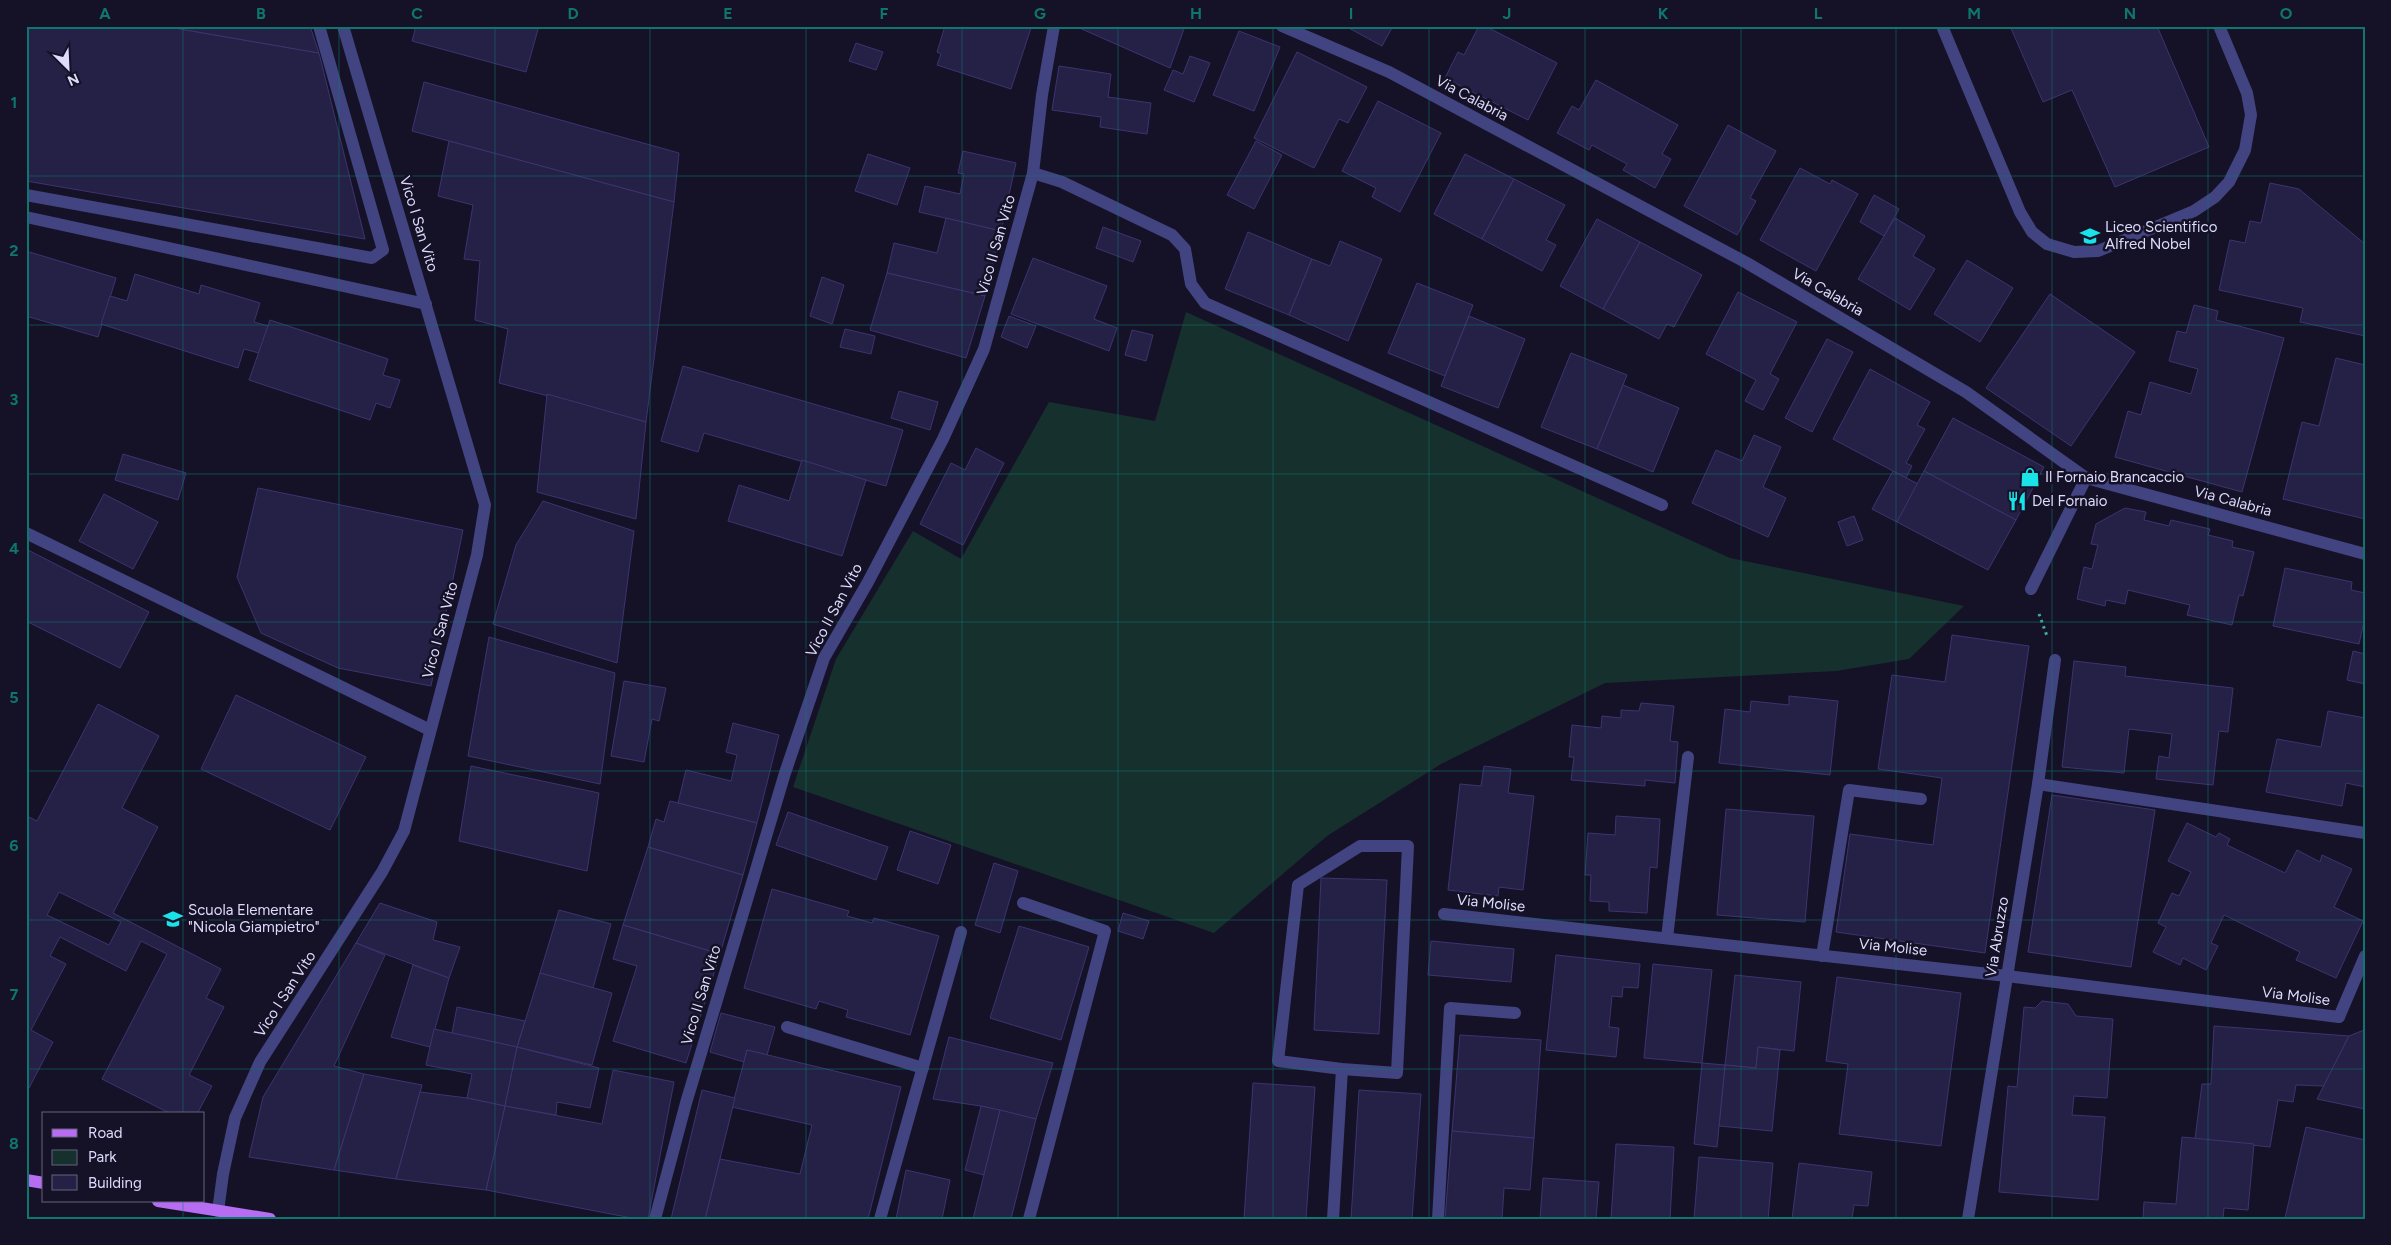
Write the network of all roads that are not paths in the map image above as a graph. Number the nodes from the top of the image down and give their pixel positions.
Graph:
1 (319, 26) edge
2 (343, 26) edge
3 (1054, 26) edge
4 (1282, 26) edge
5 (1942, 26) edge
6 (2219, 26) edge
7 (1034, 173) junction
8 (26, 195) edge
9 (26, 217) edge
10 (426, 304) junction
11 (2086, 478) junction
12 (1662, 505) dead end
13 (26, 533) edge
14 (2365, 554) edge
15 (2031, 589) road end
16 (2055, 660) road end
17 (430, 730) junction
18 (1688, 757) dead end
19 (2038, 784) junction
20 (1921, 799) dead end
21 (2365, 833) edge
22 (1023, 903) dead end
23 (1444, 914) dead end
24 (961, 932) dead end
25 (1667, 938) junction
26 (1822, 956) junction
27 (2365, 956) edge
28 (2007, 976) junction
29 (1515, 1013) dead end
30 (787, 1027) dead end
31 (923, 1068) junction
32 (1342, 1069) junction
33 (26, 1180) edge
34 (42, 1183) edge
35 (164, 1202) edge
36 (218, 1211) junction
37 (270, 1219) edge
38 (655, 1219) edge
39 (880, 1219) edge
40 (1029, 1219) edge
41 (1333, 1219) edge
42 (1438, 1219) edge
43 (1968, 1219) edge

1 - 8 street
2 - 10 street, Vico I San Vito
3 - 7 street, Vico II San Vito
4 - 11 street, Via Calabria
5 - 6 street
7 - 12 street
7 - 38 street, Vico II San Vito
9 - 10 street
10 - 17 street, Vico I San Vito
11 - 14 street, Via Calabria
11 - 15 street
13 - 17 street
16 - 19 street, Via Abruzzo
17 - 36 street, Vico I San Vito
18 - 25 street
19 - 21 street
19 - 28 street, Via Abruzzo
20 - 26 street
22 - 40 street
23 - 25 street, Via Molise
24 - 31 street
25 - 26 street, Via Molise
26 - 28 street, Via Molise
27 - 28 street, Via Molise
28 - 43 street, Via Abruzzo
29 - 42 street
30 - 31 street
31 - 39 street
32 - 32 street
32 - 41 street
33 - 34 main road
35 - 36 main road
36 - 37 main road

